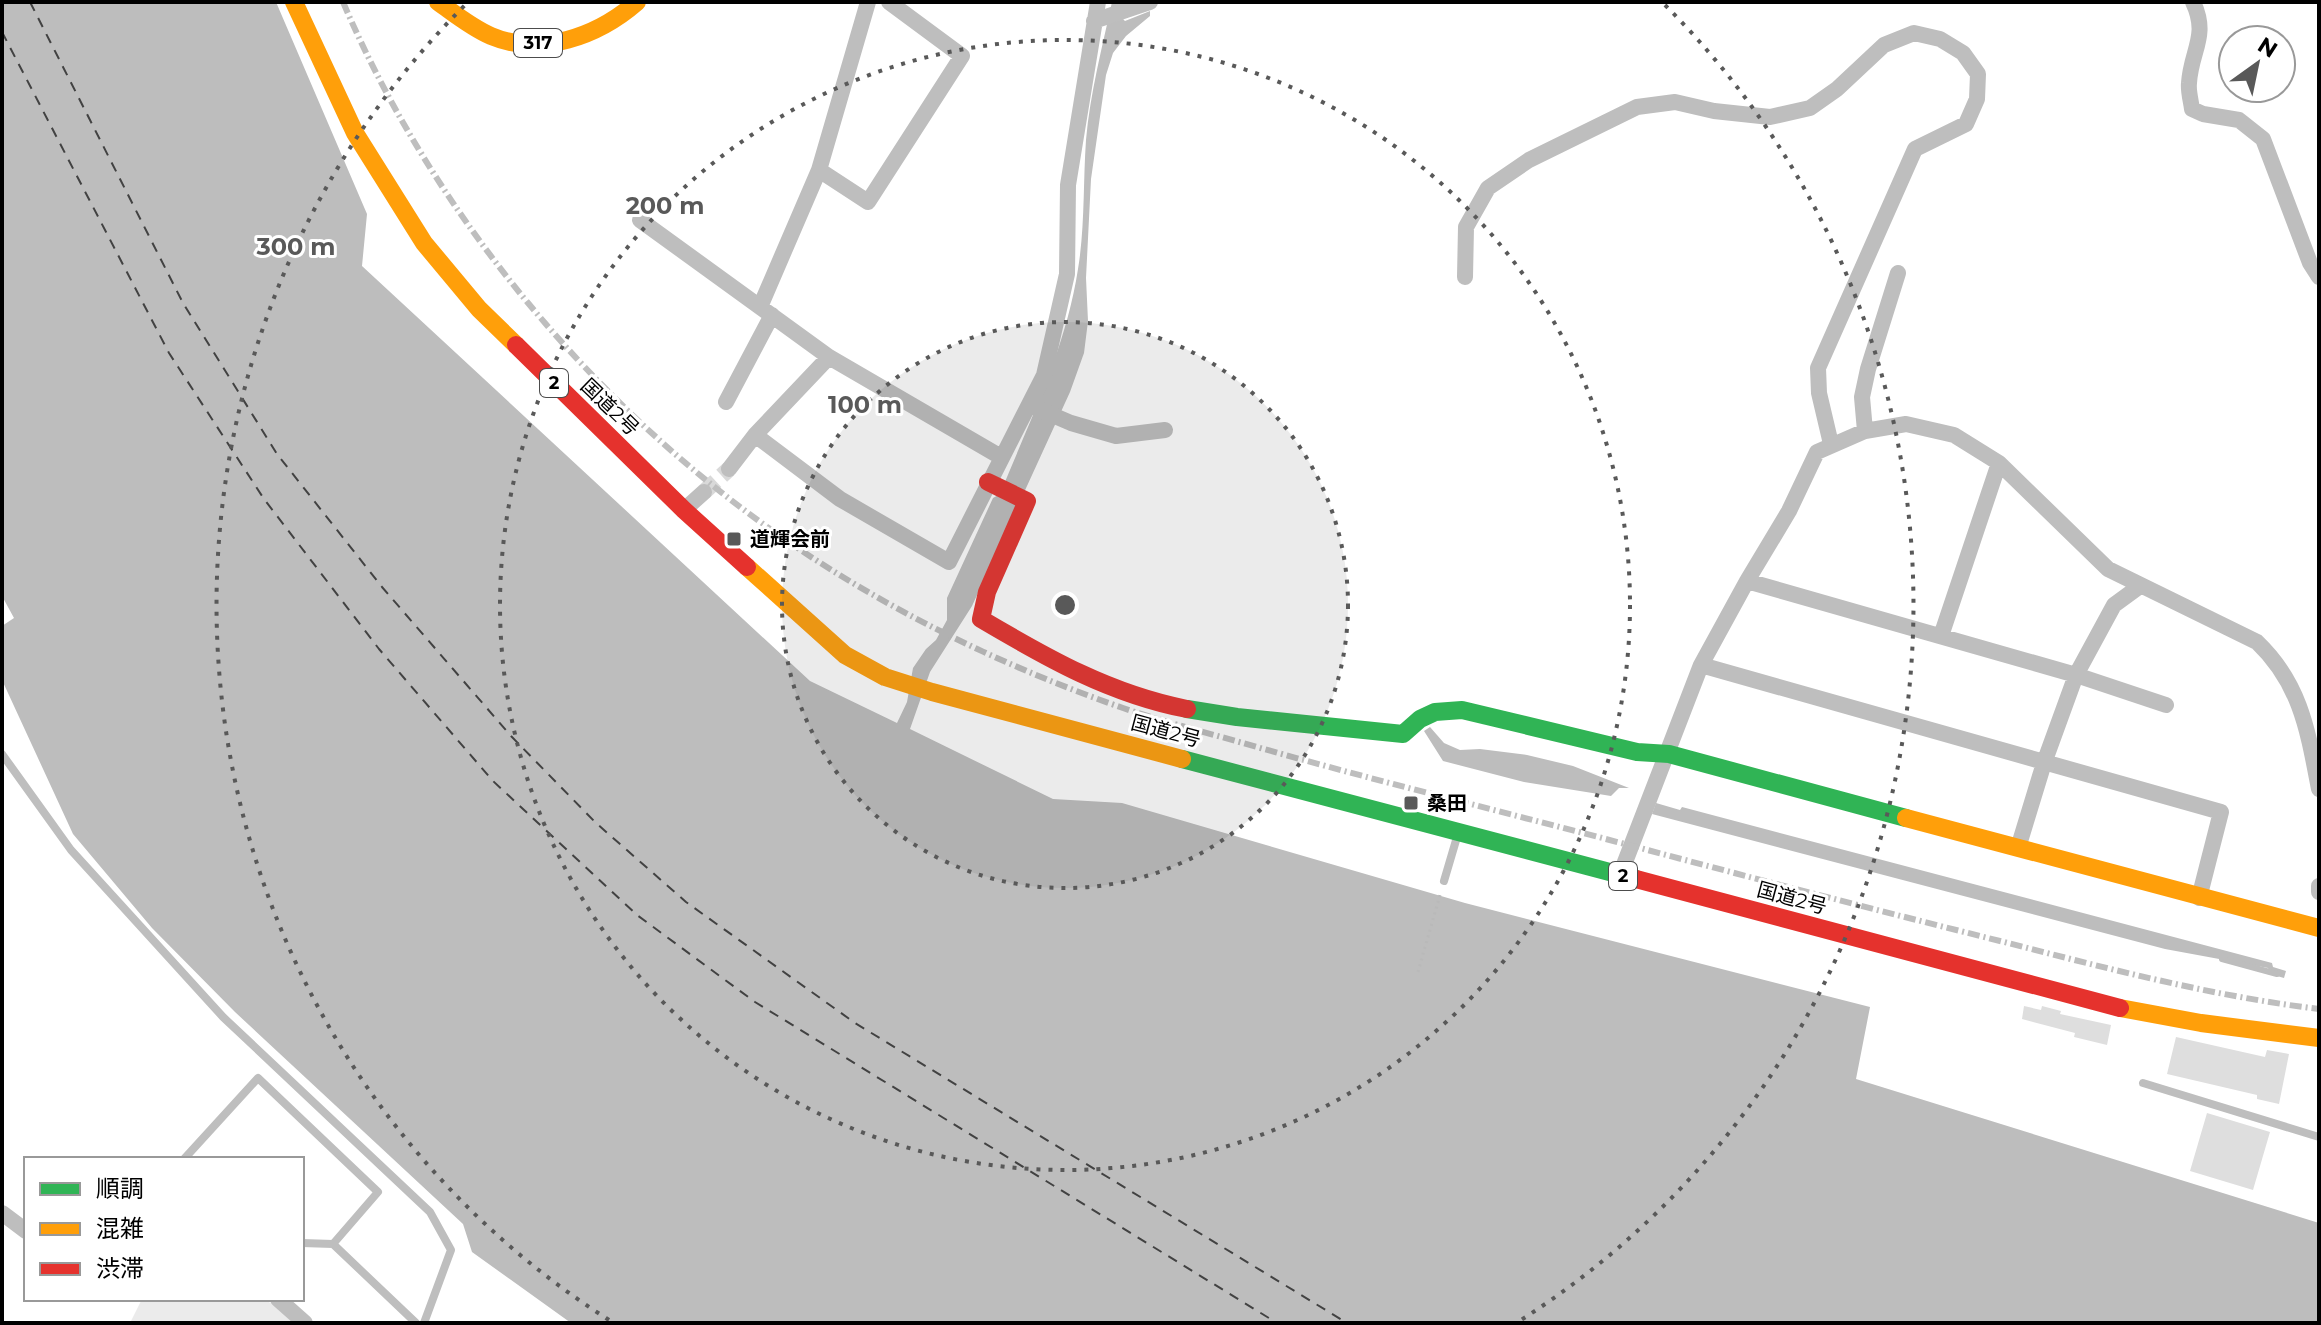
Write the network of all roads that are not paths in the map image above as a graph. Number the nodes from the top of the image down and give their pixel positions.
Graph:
1 (294, 2) edge
2 (438, 2) edge
3 (637, 2) edge
4 (868, 2) edge
5 (889, 2) edge
6 (1150, 2) edge
7 (2193, 2) edge
8 (1105, 13) edge
9 (819, 170) junction
10 (640, 220) dead end
11 (1898, 273) dead end
12 (1465, 277) dead end
13 (2319, 277) edge
14 (766, 311) junction
15 (829, 357) junction
16 (726, 402) dead end
17 (1029, 405) junction
18 (1165, 430) dead end
19 (1865, 431) junction
20 (755, 435) junction
21 (1831, 444) junction
22 (1001, 457) junction
23 (1999, 463) junction
24 (729, 469) tunnel mouth
25 (988, 482) junction
26 (704, 492) tunnel mouth
27 (684, 510) junction
28 (1747, 581) junction
29 (2140, 586) junction
30 (1941, 636) junction
31 (1701, 665) junction
32 (2076, 675) junction
33 (2166, 705) dead end
34 (2, 754) edge
35 (1669, 754) junction
36 (2044, 763) junction
37 (2319, 789) edge
38 (1458, 832) junction
39 (2018, 848) junction
40 (1620, 875) junction
41 (1444, 881) road end
42 (2199, 898) junction
43 (2319, 928) edge
44 (2319, 1038) edge
45 (2143, 1083) dead end
46 (2319, 1137) edge
47 (186, 1157) edge
48 (2, 1213) edge
49 (24, 1230) edge
50 (304, 1243) edge
51 (333, 1244) junction
52 (280, 1301) edge
53 (305, 1323) edge
54 (416, 1323) edge
55 (424, 1323) edge

1 - 27 main road, 国道2号 / 2
2 - 3 main road, 317
4 - 9 street
5 - 9 street
6 - 8 street
7 - 13 street
8 - 17 street
9 - 14 street
10 - 14 street
11 - 19 street
12 - 21 street
14 - 15 street
14 - 16 street
15 - 20 street
15 - 22 street
17 - 18 street
17 - 22 street
19 - 21 street
19 - 23 street
20 - 24 street
20 - 25 street
21 - 28 street
22 - 25 street
23 - 29 street
23 - 30 street
25 - 35 main road
26 - 27 street
27 - 38 main road, 国道2号 / 2
28 - 30 street
28 - 31 street
29 - 32 street
29 - 37 street
30 - 32 street
31 - 35 street
31 - 36 street
32 - 33 street
32 - 36 street
34 - 55 lane
35 - 39 main road
35 - 40 street
36 - 39 street
36 - 42 street
38 - 40 main road, 国道2号 / 2
38 - 41 lane
39 - 42 main road
40 - 44 main road, 国道2号 / 2
42 - 43 main road
45 - 46 lane
47 - 51 lane
48 - 49 street
50 - 51 lane
51 - 54 lane
52 - 53 street

